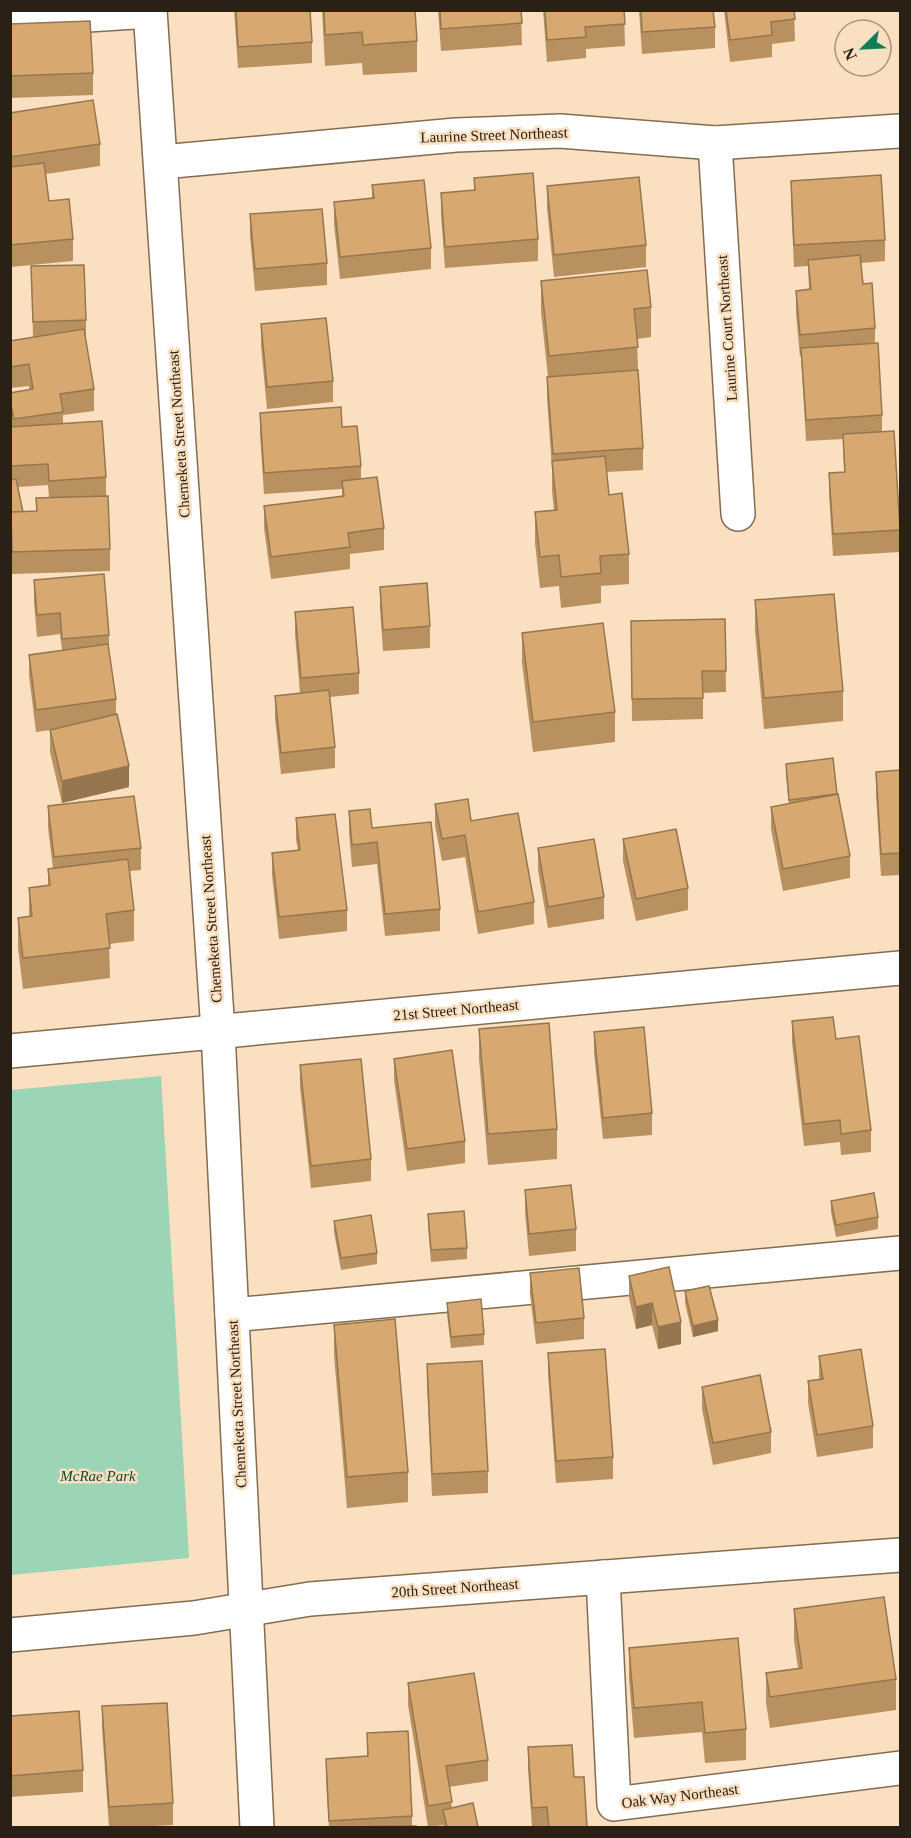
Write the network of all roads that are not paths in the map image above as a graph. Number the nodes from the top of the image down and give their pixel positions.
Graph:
1 (150, 11) edge
2 (10, 20) edge
3 (899, 131) edge
4 (715, 143) junction
5 (162, 162) junction
6 (738, 514) dead end
7 (900, 968) edge
8 (218, 1032) junction
9 (10, 1051) edge
10 (900, 1253) edge
11 (232, 1315) junction
12 (900, 1555) edge
13 (603, 1577) junction
14 (248, 1610) junction
15 (10, 1635) edge
16 (900, 1768) edge
17 (258, 1827) edge

1 - 2 street
1 - 5 street, Chemeketa Street Northeast
3 - 4 street, Laurine Street Northeast
4 - 5 street, Laurine Street Northeast
4 - 6 street, Laurine Court Northeast
5 - 8 street, Chemeketa Street Northeast
7 - 8 street, 21st Street Northeast
8 - 9 street, 21st Street Northeast
8 - 11 street, Chemeketa Street Northeast
10 - 11 street
11 - 14 street, Chemeketa Street Northeast
12 - 13 street, 20th Street Northeast
13 - 14 street, 20th Street Northeast
13 - 16 street, Oak Way Northeast
14 - 15 street, 20th Street Northeast
14 - 17 street, Chemeketa Street Northeast

